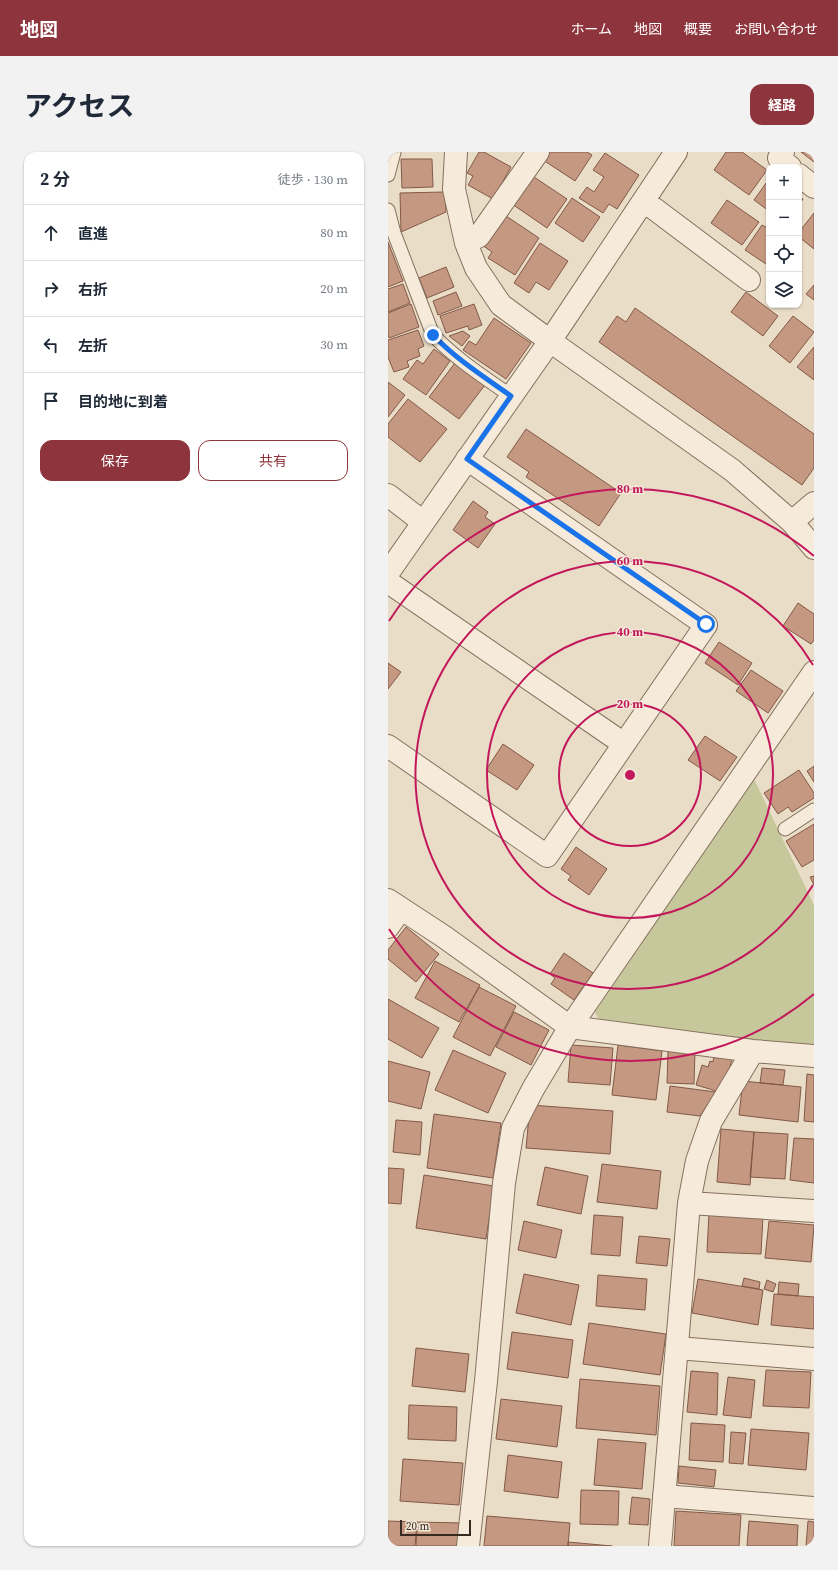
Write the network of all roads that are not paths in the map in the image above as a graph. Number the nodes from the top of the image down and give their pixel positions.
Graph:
1 (394, 152) edge
2 (453, 152) edge
3 (538, 152) edge
4 (676, 152) edge
5 (783, 152) edge
6 (786, 164) edge
7 (388, 175) edge
8 (802, 177) edge
9 (814, 187) edge
10 (644, 201) junction
11 (388, 210) edge
12 (466, 243) junction
13 (749, 280) dead end
14 (550, 341) junction
15 (511, 396) junction
16 (467, 459) junction
17 (388, 495) edge
18 (814, 503) edge
19 (423, 522) junction
20 (792, 522) junction
21 (814, 548) edge
22 (388, 573) edge
23 (388, 582) edge
24 (814, 672) edge
25 (624, 744) junction
26 (388, 746) edge
27 (814, 810) edge
28 (785, 829) dead end
29 (394, 904) edge
30 (388, 927) edge
31 (570, 1027) junction
32 (753, 1051) junction
33 (814, 1056) edge
34 (690, 1203) junction
35 (814, 1211) edge
36 (677, 1348) junction
37 (814, 1359) edge
38 (664, 1496) junction
39 (814, 1508) edge
40 (468, 1546) edge
41 (660, 1546) edge

1 - 7 lane
2 - 12 street
3 - 12 street
4 - 10 street
5 - 6 street
8 - 9 street
10 - 13 street
10 - 14 street
11 - 15 lane
12 - 14 street
14 - 15 street
14 - 20 street
15 - 16 street
16 - 19 street
16 - 25 street
17 - 19 street
18 - 20 street
19 - 22 street
20 - 21 street
23 - 25 street
24 - 31 street
25 - 26 street
27 - 28 lane
29 - 30 street
29 - 31 street
31 - 32 street
31 - 40 street
32 - 33 street
32 - 34 street
34 - 35 street
34 - 36 street
36 - 37 street
36 - 38 street
38 - 39 street
38 - 41 street

